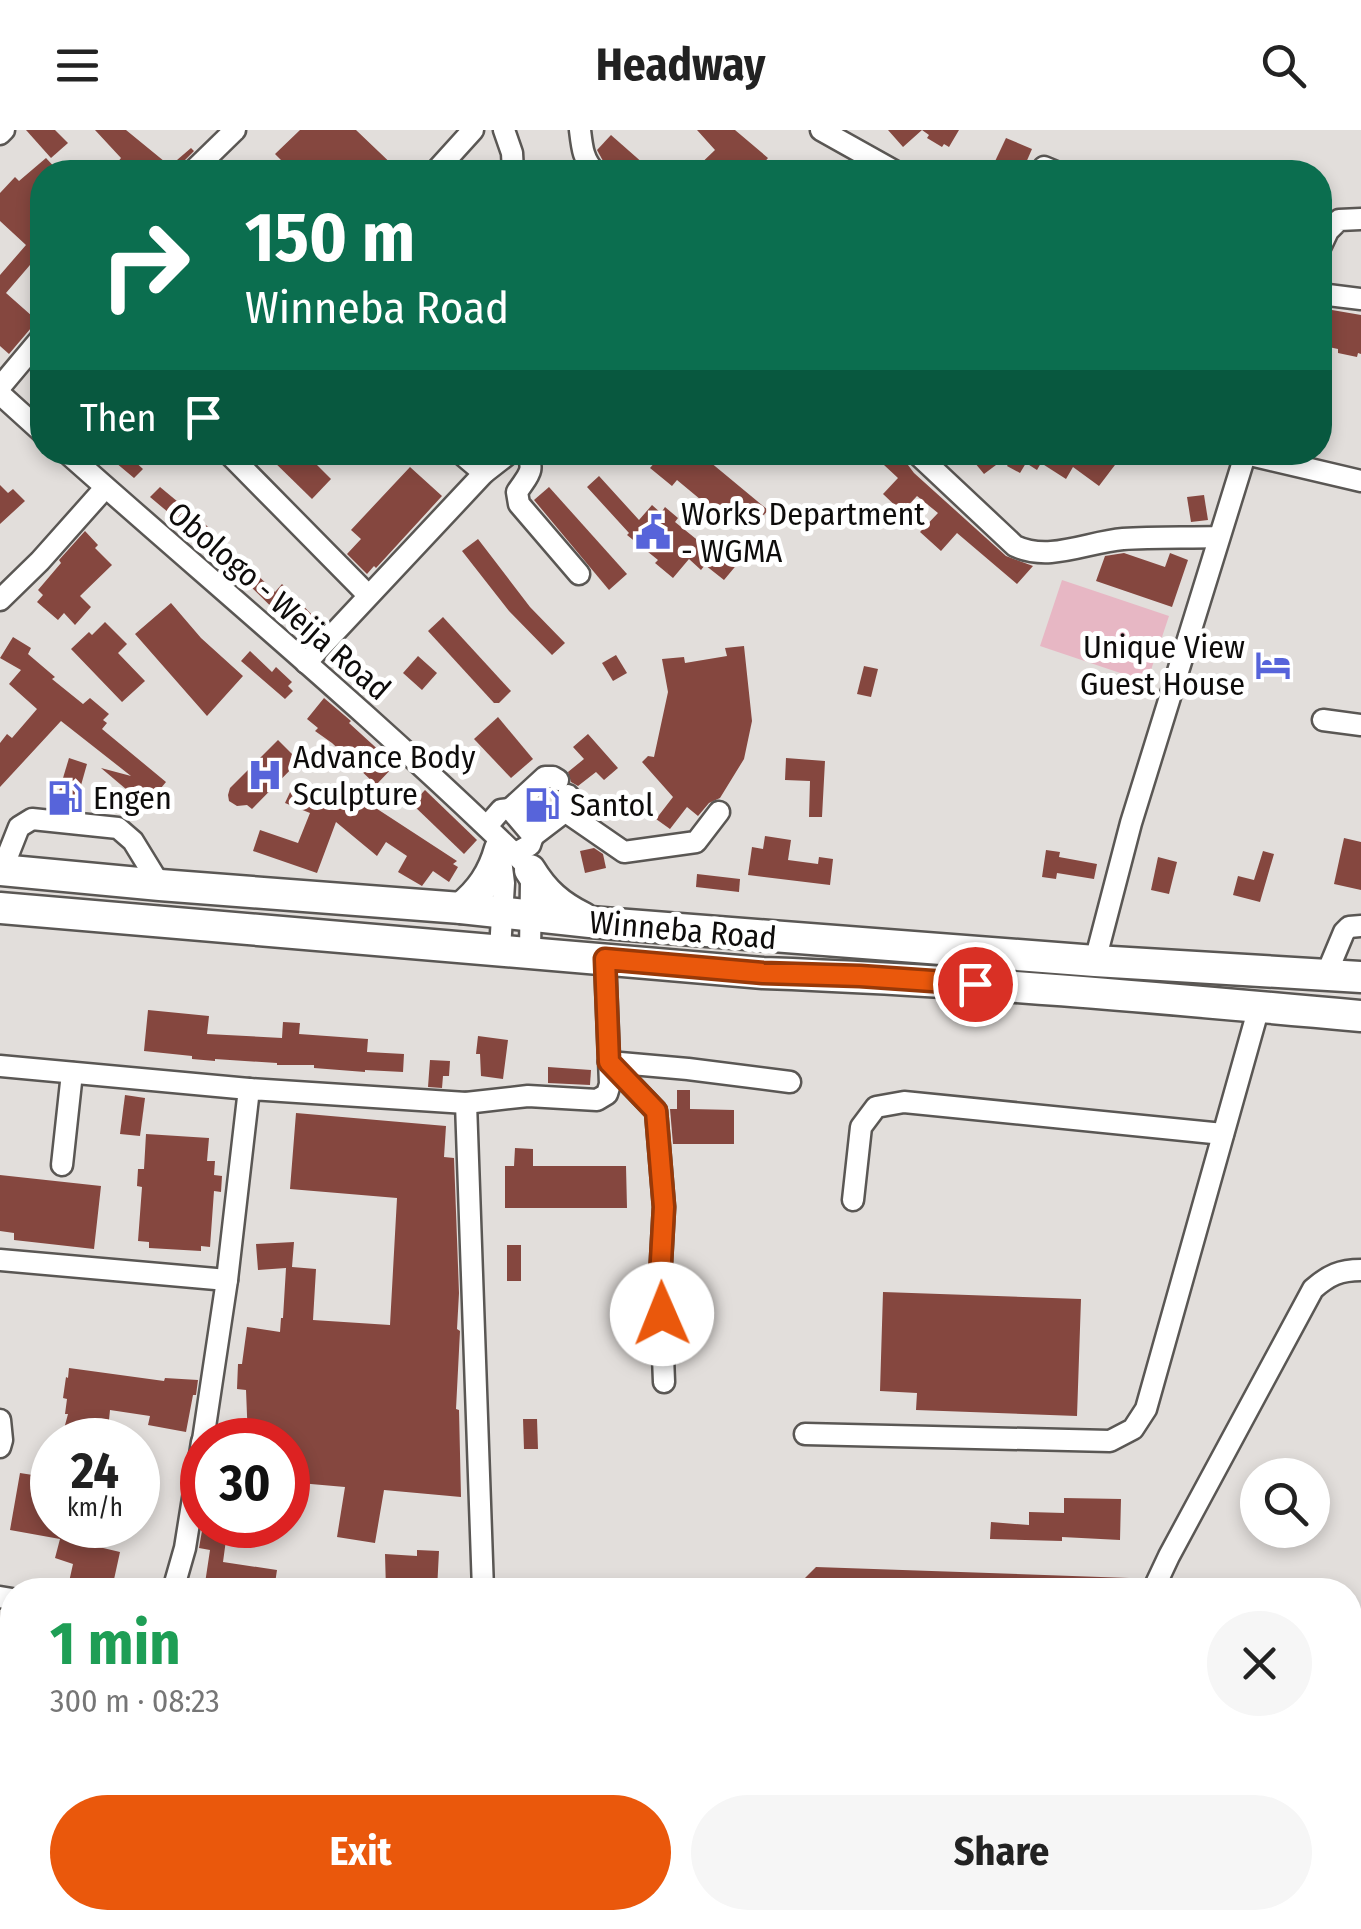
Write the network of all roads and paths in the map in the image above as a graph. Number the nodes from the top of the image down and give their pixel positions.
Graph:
1 (235, 130) edge
2 (472, 130) edge
3 (504, 130) edge
4 (580, 130) edge
5 (820, 130) edge
6 (204, 160) edge
7 (446, 160) edge
8 (512, 160) edge
9 (585, 160) edge
10 (874, 160) edge
11 (1361, 219) edge
12 (1332, 227) edge
13 (1332, 295) edge
14 (1361, 298) edge
15 (30, 352) edge
16 (0, 390) edge
17 (30, 420) edge
18 (86, 465) edge
19 (240, 465) edge
20 (474, 465) edge
21 (494, 465) edge
22 (532, 465) edge
23 (929, 465) edge
24 (1242, 465) edge
25 (1295, 465) edge
26 (484, 473) junction
27 (1361, 481) edge
28 (106, 488) junction
29 (1219, 537) junction
30 (579, 574) dead end
31 (368, 595) junction
32 (0, 600) edge
33 (306, 663) junction
34 (1323, 720) dead end
35 (1361, 725) edge
36 (564, 796) junction
37 (510, 809) junction
38 (719, 812) dead end
39 (534, 836) junction
40 (506, 847) junction
41 (1, 870) edge
42 (160, 885) junction
43 (0, 908) edge
44 (461, 908) junction
45 (517, 914) junction
46 (590, 922) junction
47 (1361, 926) edge
48 (515, 951) junction
49 (605, 959) junction
50 (1095, 961) junction
51 (1326, 975) junction
52 (1361, 977) edge
53 (1259, 1007) junction
54 (1361, 1016) edge
55 (609, 1062) junction
56 (0, 1066) edge
57 (72, 1072) junction
58 (790, 1082) dead end
59 (249, 1089) junction
60 (466, 1103) junction
61 (1223, 1134) junction
62 (62, 1164) dead end
63 (853, 1200) dead end
64 (0, 1260) edge
65 (1361, 1270) edge
66 (227, 1280) junction
67 (664, 1382) dead end
68 (206, 1418) edge
69 (0, 1420) edge
70 (805, 1434) dead end
71 (0, 1448) edge
72 (184, 1548) edge
73 (177, 1578) edge
74 (483, 1578) edge
75 (1158, 1578) edge

1 - 6 street
2 - 7 street
3 - 8 street
4 - 9 street
5 - 10 street
11 - 12 street
13 - 14 street
15 - 16 street
16 - 17 street
18 - 28 street, Obologo - Weija Road
19 - 31 street
20 - 26 street
21 - 26 street
22 - 30 street
23 - 29 street
24 - 29 street
25 - 27 street
26 - 31 street
28 - 32 street
28 - 33 street, Obologo - Weija Road
29 - 50 street
31 - 33 street
33 - 40 street, Obologo - Weija Road
34 - 35 street
36 - 37 street
36 - 38 street
36 - 39 street
37 - 39 street
37 - 40 street
39 - 40 street
40 - 44 highway
40 - 45 street
40 - 45 street
40 - 46 highway
41 - 42 highway, Winneba Road
41 - 42 street
42 - 44 highway, Winneba Road
43 - 48 highway, Winneba Road
44 - 45 highway, Winneba Road
45 - 46 highway, Winneba Road
45 - 48 street
45 - 48 street
46 - 50 highway, Winneba Road
47 - 51 street
48 - 49 highway, Winneba Road
49 - 53 highway, Winneba Road
49 - 55 street
50 - 51 highway, Winneba Road
51 - 52 highway, Winneba Road
53 - 54 highway, Winneba Road
53 - 61 street
55 - 58 street
55 - 60 street
55 - 67 street
56 - 57 street
57 - 59 street
57 - 62 street
59 - 60 street
59 - 66 street
60 - 74 street
61 - 63 street
61 - 70 street
64 - 66 street
65 - 75 street
66 - 68 street
69 - 71 street
72 - 73 street

